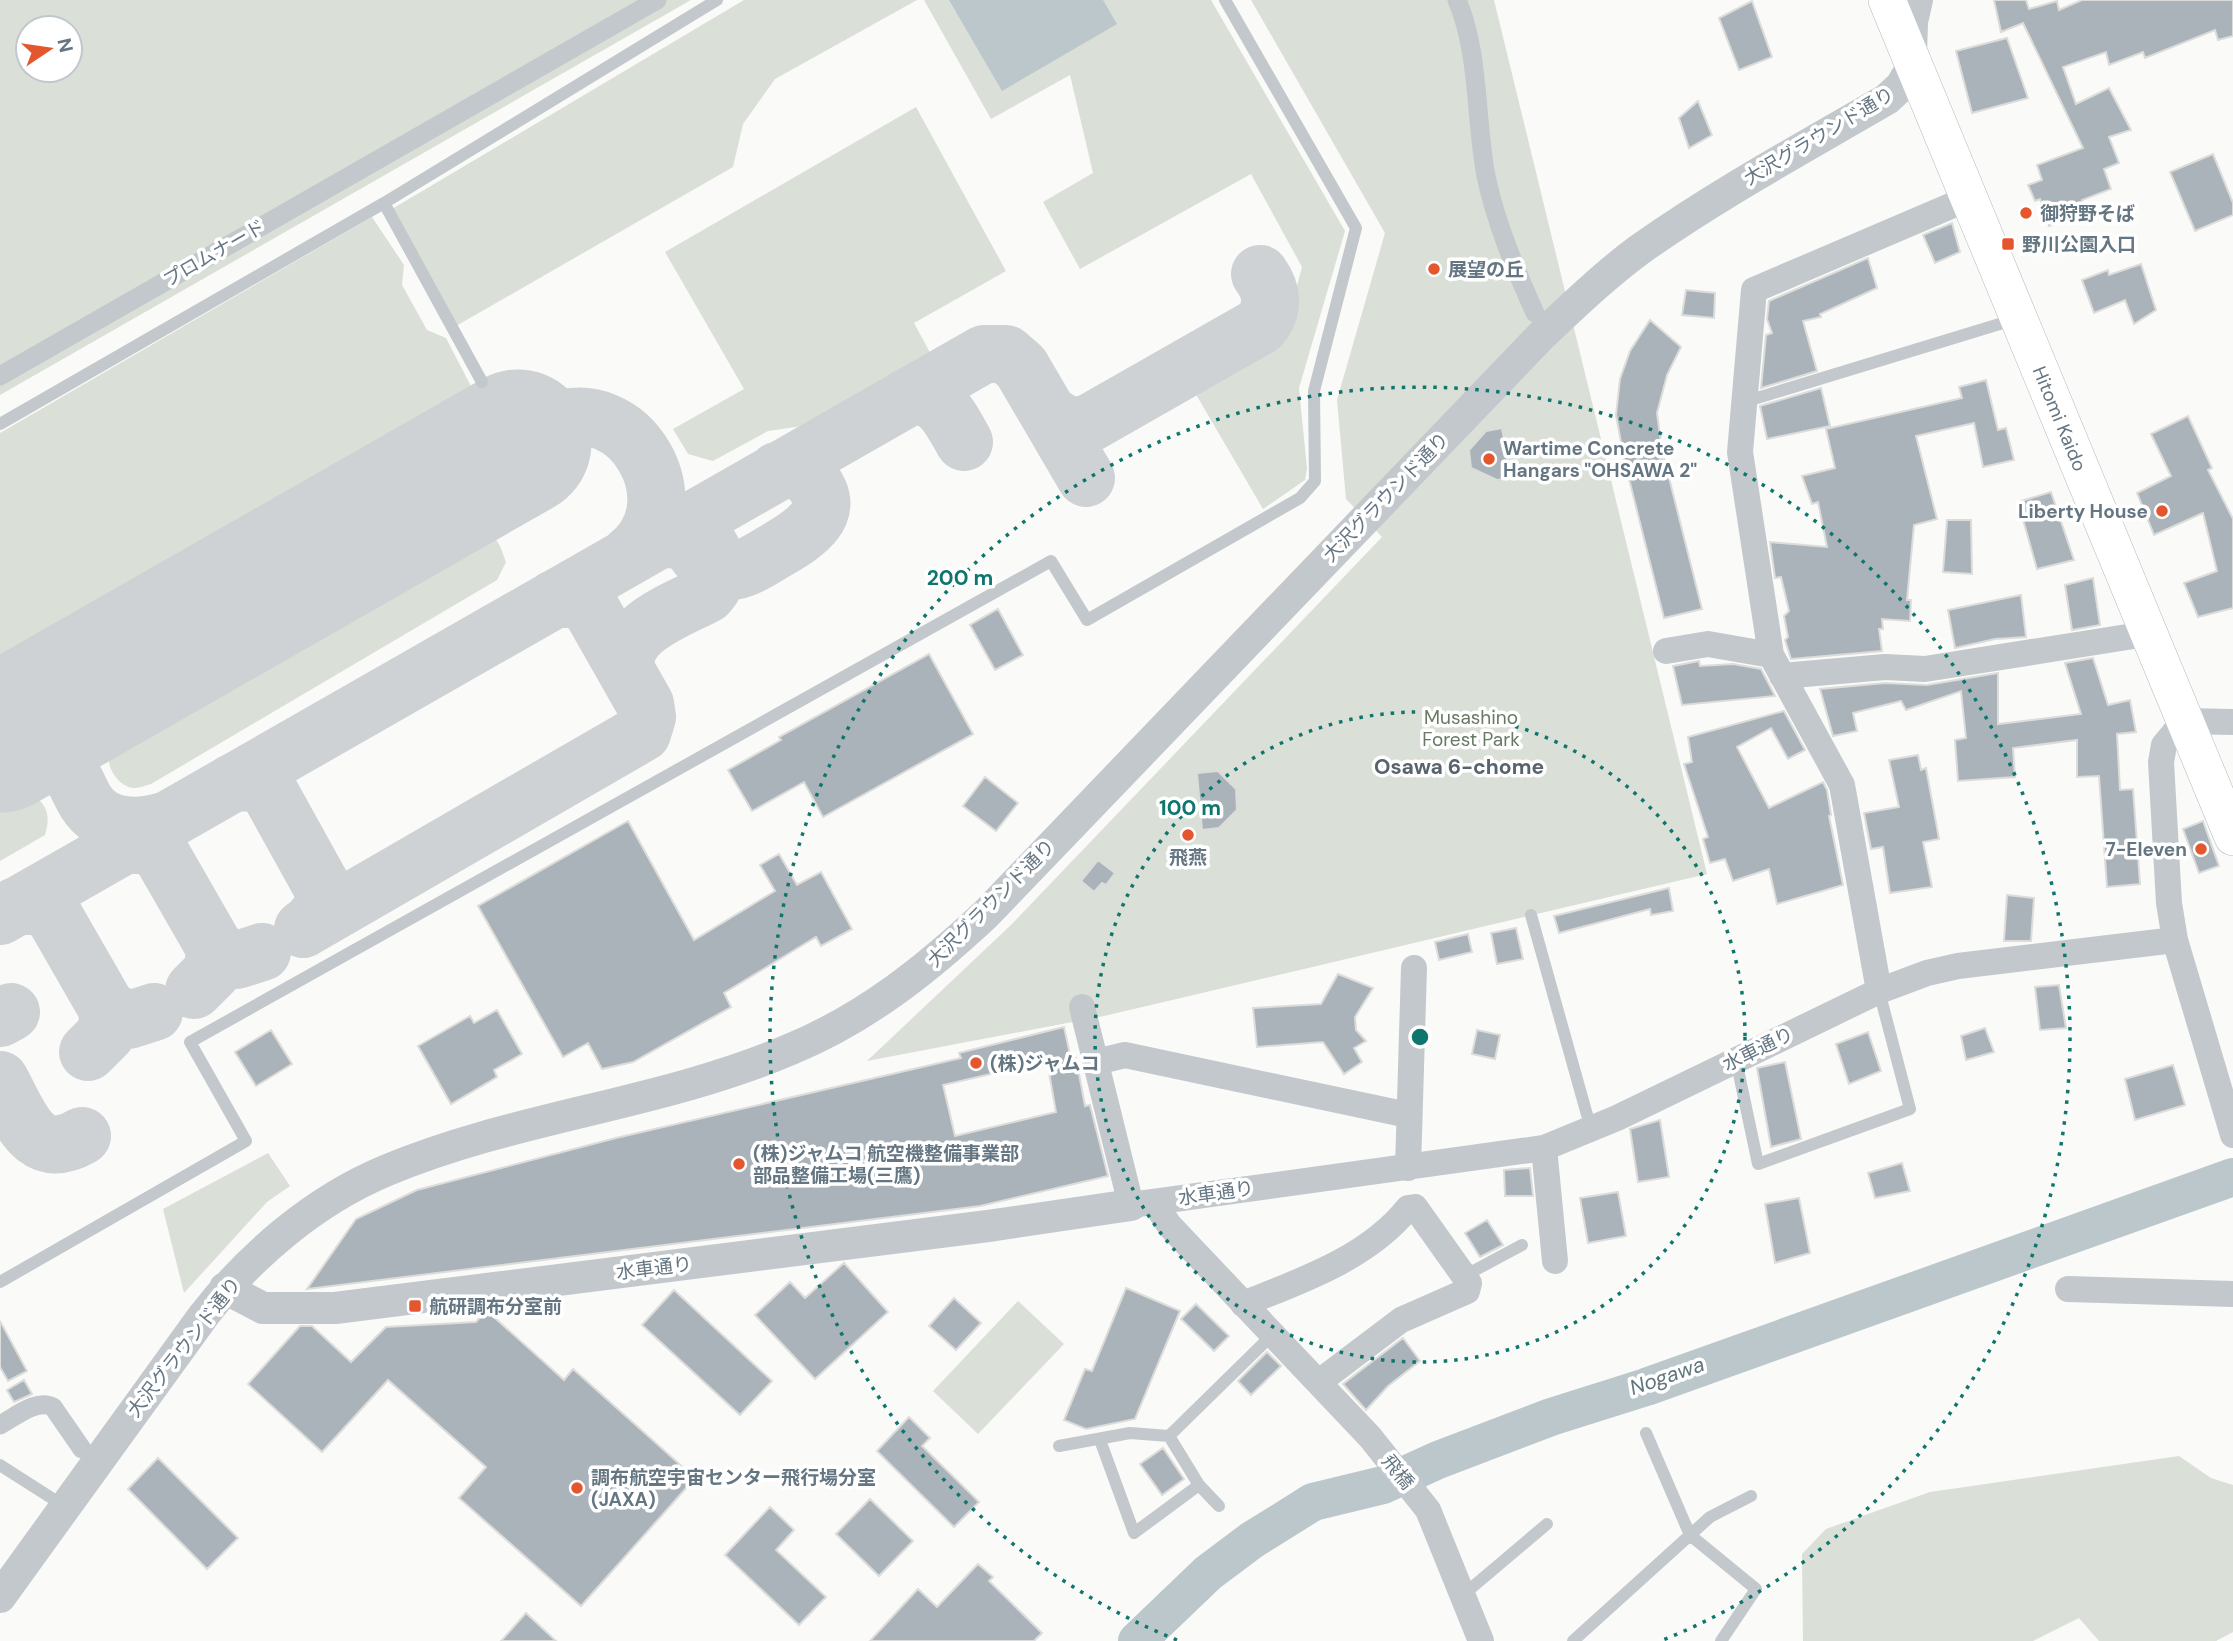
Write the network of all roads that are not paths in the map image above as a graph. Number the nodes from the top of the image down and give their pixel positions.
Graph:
1 (657, 0) edge
2 (716, 0) edge
3 (1225, 0) edge
4 (1457, 0) edge
5 (1887, 0) edge
6 (1920, 0) edge
7 (1914, 64) junction
8 (1967, 199) junction
9 (384, 203) junction
10 (1535, 313) dead end
11 (2017, 319) junction
12 (0, 376) edge
13 (482, 382) dead end
14 (1744, 402) junction
15 (0, 424) edge
16 (2146, 634) junction
17 (1666, 651) dead end
18 (1777, 665) junction
19 (2184, 721) junction
20 (2233, 722) edge
21 (2233, 837) edge
22 (1531, 915) dead end
23 (2175, 940) junction
24 (1414, 968) dead end
25 (1879, 992) junction
26 (1082, 1007) dead end
27 (1736, 1060) junction
28 (1096, 1062) junction
29 (1408, 1115) junction
30 (1591, 1130) junction
31 (2233, 1135) edge
32 (1544, 1148) junction
33 (1408, 1168) junction
34 (1142, 1203) junction
35 (1522, 1245) dead end
36 (1555, 1261) dead end
37 (1464, 1276) junction
38 (0, 1282) edge
39 (2068, 1289) dead end
40 (2233, 1294) edge
41 (210, 1298) junction
42 (1243, 1304) junction
43 (1272, 1335) junction
44 (1319, 1382) junction
45 (0, 1425) edge
46 (1646, 1433) dead end
47 (1169, 1436) junction
48 (1100, 1440) junction
49 (1059, 1446) dead end
50 (82, 1450) dead end
51 (0, 1465) edge
52 (1199, 1485) junction
53 (1751, 1496) dead end
54 (64, 1506) junction
55 (1219, 1506) dead end
56 (1547, 1524) dead end
57 (1690, 1535) junction
58 (1463, 1595) junction
59 (0, 1597) edge
60 (1481, 1641) edge
61 (1573, 1641) edge
62 (1721, 1641) edge

1 - 12 street, プロムナード
2 - 9 lane
3 - 38 lane
4 - 10 street
5 - 7 main road, Hitomi Kaido
6 - 7 street
7 - 8 main road, Hitomi Kaido
7 - 41 street, 大沢グラウンド通り
8 - 11 main road, Hitomi Kaido
8 - 14 street
9 - 13 lane
9 - 15 lane
11 - 14 lane
11 - 16 main road, Hitomi Kaido
14 - 18 street
16 - 18 street
16 - 19 main road, Hitomi Kaido
17 - 18 street
18 - 25 street
19 - 20 street
19 - 21 main road, Hitomi Kaido
19 - 23 street
22 - 30 lane
23 - 25 street, 水車通り
23 - 31 street
24 - 29 street
25 - 27 street, 水車通り
25 - 27 lane
26 - 28 street
27 - 30 street, 水車通り
28 - 29 street
28 - 34 street
29 - 33 street
30 - 32 street, 水車通り
32 - 33 street, 水車通り
32 - 36 street
33 - 34 street, 水車通り
34 - 41 street, 水車通り
34 - 42 street, 飛橋
35 - 37 lane
37 - 42 street
37 - 44 street
39 - 40 street
41 - 54 street, 大沢グラウンド通り
42 - 43 street, 飛橋
43 - 44 street, 飛橋
43 - 47 lane
44 - 58 street, 飛橋
45 - 50 street
46 - 57 lane
47 - 48 lane
47 - 52 lane
48 - 49 lane
48 - 52 lane
51 - 54 lane
52 - 55 lane
53 - 57 lane
54 - 59 street, 大沢グラウンド通り
56 - 58 lane
57 - 61 lane
57 - 62 lane
58 - 60 street, 飛橋

